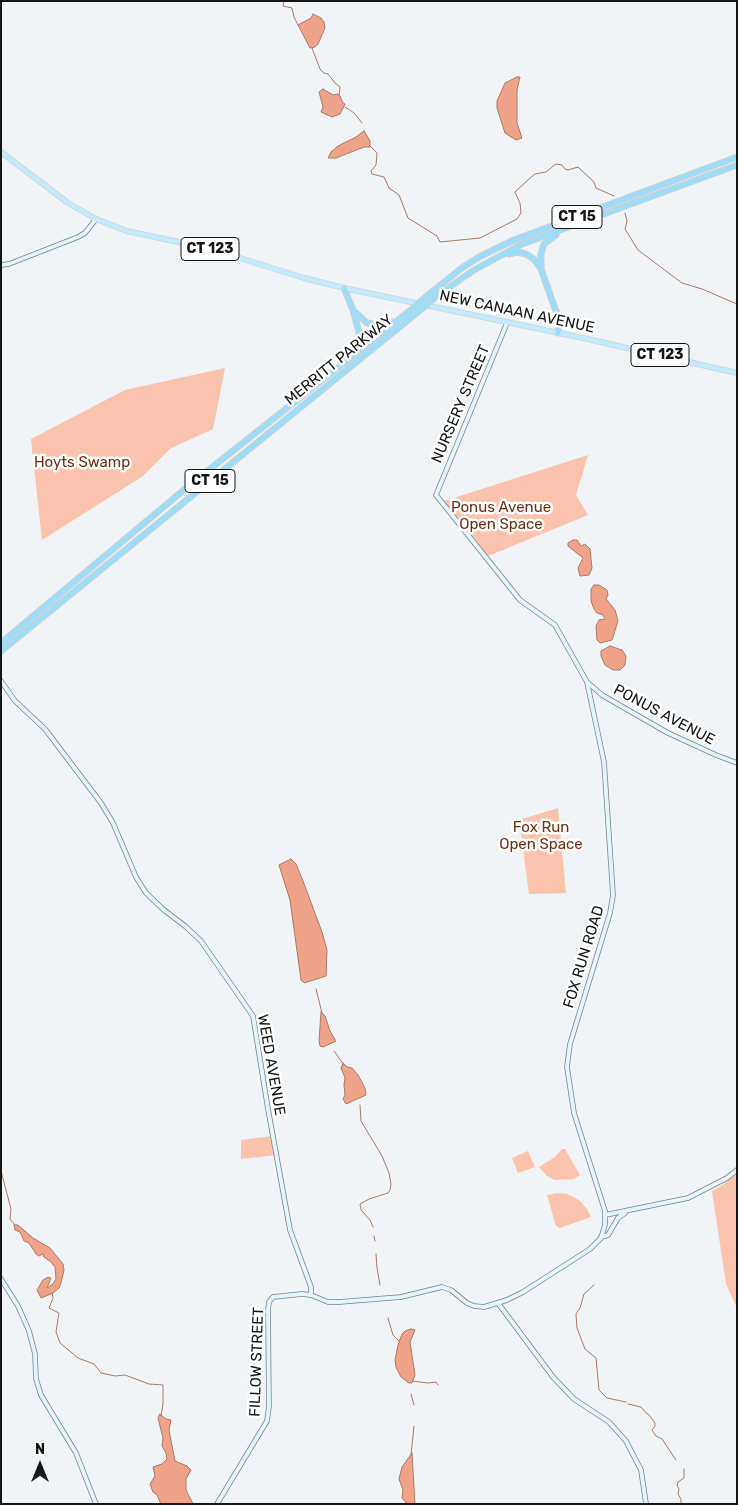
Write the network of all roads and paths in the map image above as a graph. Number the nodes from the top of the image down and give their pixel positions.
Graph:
1 (1, 152) edge
2 (737, 157) edge
3 (737, 165) edge
4 (96, 219) junction
5 (571, 226) junction
6 (494, 258) junction
7 (1, 265) edge
8 (541, 269) junction
9 (344, 288) junction
10 (353, 310) junction
11 (401, 317) junction
12 (507, 323) junction
13 (558, 333) junction
14 (338, 367) junction
15 (737, 373) edge
16 (436, 495) joint
17 (1, 643) edge
18 (1, 651) edge
19 (1, 680) edge
20 (587, 682) junction
21 (602, 695) junction
22 (591, 700) junction
23 (737, 763) edge
24 (737, 1170) edge
25 (627, 1211) junction
26 (605, 1215) junction
27 (605, 1225) junction
28 (614, 1225) junction
29 (601, 1238) junction
30 (1, 1279) edge
31 (311, 1295) junction
32 (498, 1303) junction
33 (96, 1504) edge
34 (217, 1504) edge
35 (646, 1504) edge

1 - 4 main road, CT 123
2 - 11 highway, MERRITT PARKWAY / CT 15, bridge
3 - 5 highway, MERRITT PARKWAY / CT 15
4 - 7 street
4 - 9 main road, NEW CANAAN AVENUE / CT 123
5 - 6 highway, MERRITT PARKWAY / CT 15
5 - 8 highway
6 - 8 highway
6 - 18 highway, MERRITT PARKWAY / CT 15, bridge
8 - 13 highway
9 - 10 highway
9 - 12 main road, NEW CANAAN AVENUE / CT 123
10 - 11 highway
10 - 14 highway
11 - 14 highway, MERRITT PARKWAY / CT 15
12 - 13 main road, NEW CANAAN AVENUE / CT 123
12 - 16 street, NURSERY STREET
13 - 15 main road, NEW CANAAN AVENUE / CT 123
14 - 17 highway, MERRITT PARKWAY / CT 15
16 - 20 street, PONUS AVENUE
19 - 31 street, WEED AVENUE
20 - 21 street, PONUS AVENUE
20 - 22 street, FOX RUN ROAD
21 - 22 street
21 - 23 street, PONUS AVENUE
22 - 26 street, FOX RUN ROAD
24 - 25 street
25 - 26 street
25 - 28 street, FILLOW STREET
26 - 27 street
27 - 28 street
27 - 29 street
28 - 29 street, FILLOW STREET
29 - 32 street, FILLOW STREET
30 - 33 street
31 - 32 street, FILLOW STREET
31 - 34 street, FILLOW STREET
32 - 35 street

